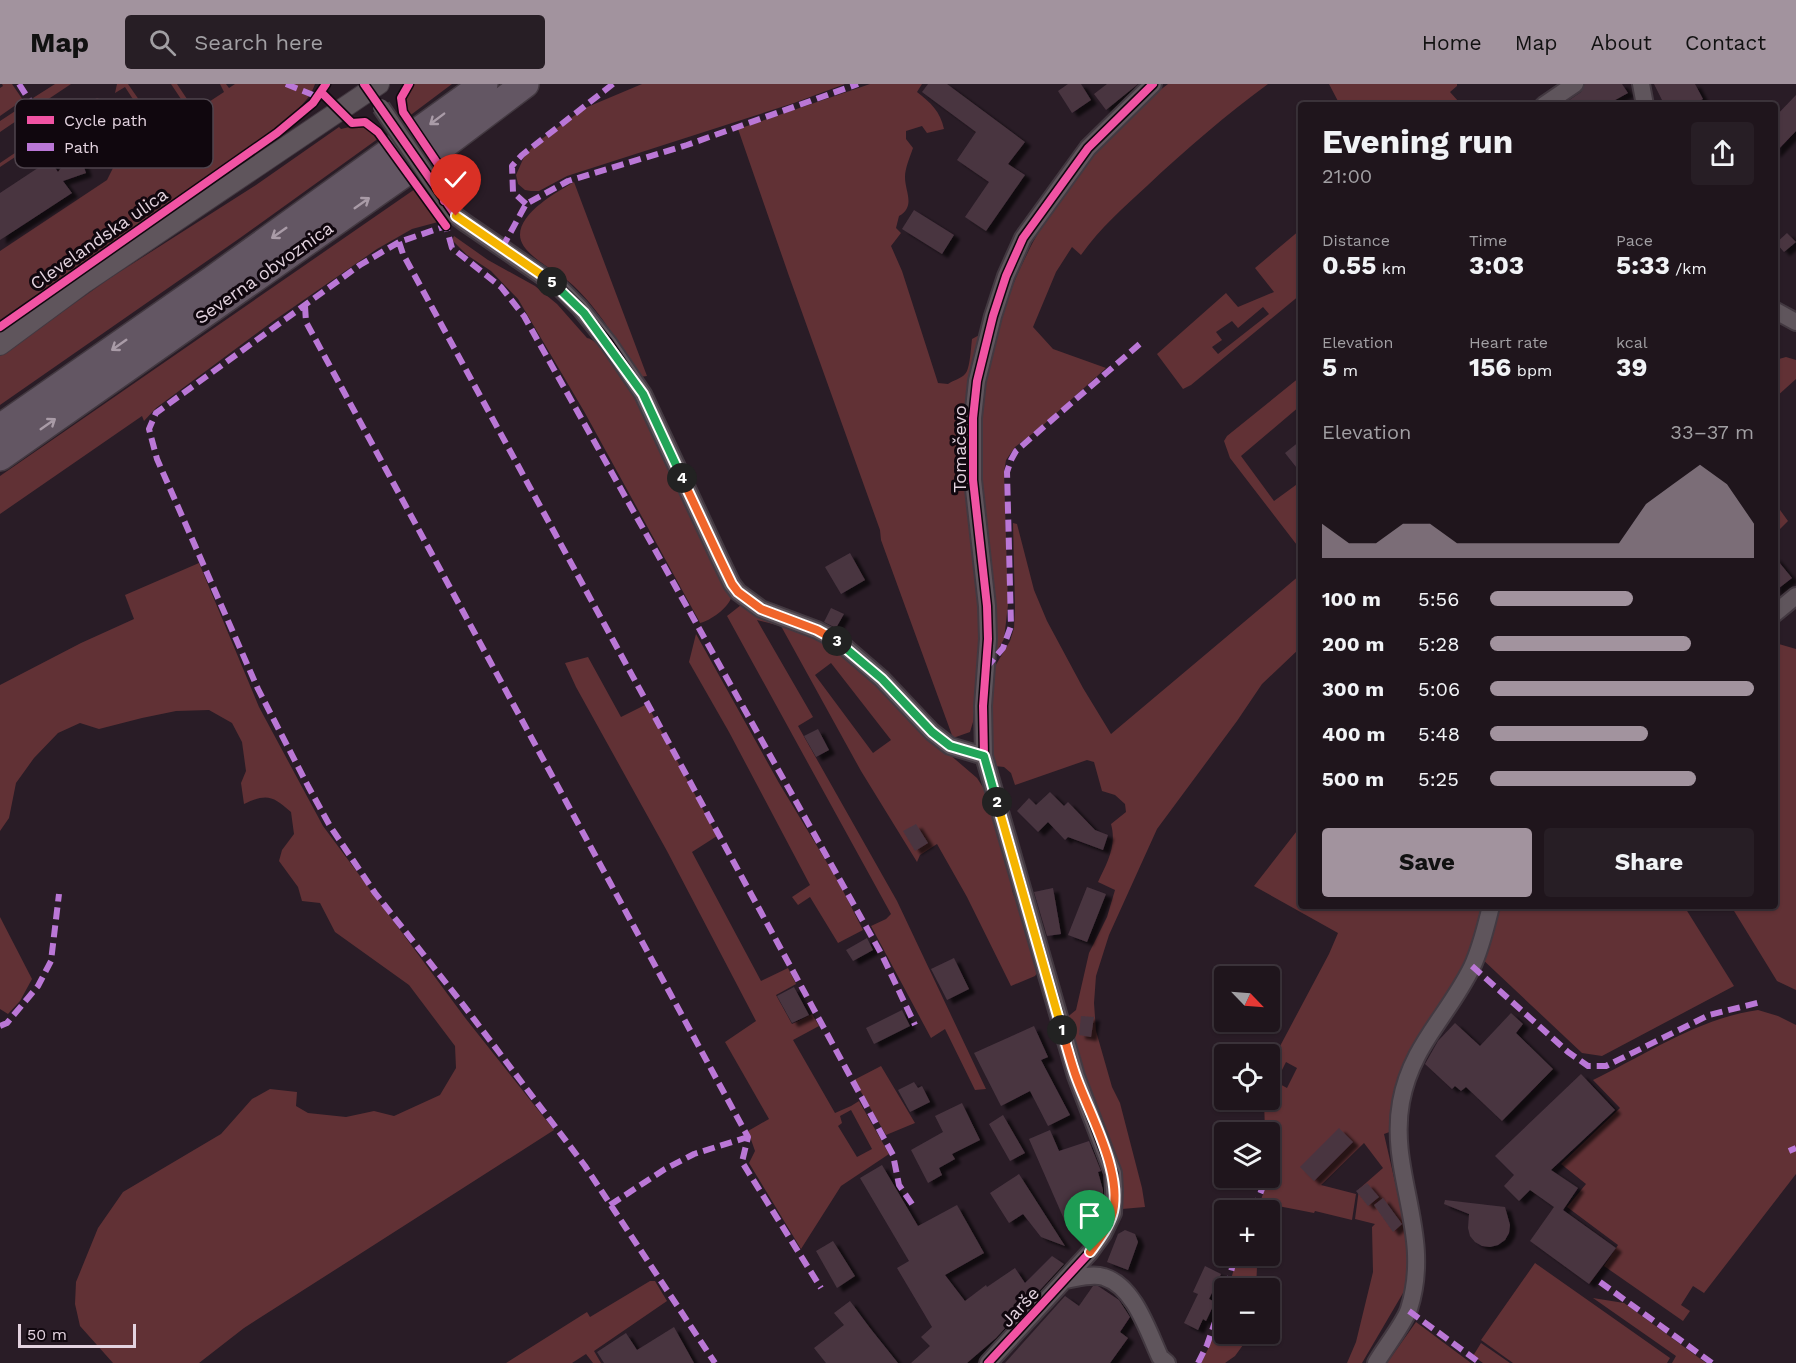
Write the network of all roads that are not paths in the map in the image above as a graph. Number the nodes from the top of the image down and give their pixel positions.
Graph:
1 (484, 84) edge
2 (525, 84) edge
3 (1153, 84) edge
4 (1575, 84) edge
5 (1641, 84) edge
6 (370, 86) edge
7 (1548, 102) edge
8 (1644, 102) edge
9 (1778, 312) edge
10 (1796, 322) edge
11 (0, 345) edge
12 (0, 428) edge
13 (0, 457) edge
14 (1796, 597) edge
15 (1778, 611) edge
16 (984, 756) junction
17 (995, 796) joint
18 (1490, 909) edge
19 (1066, 1280) junction
20 (988, 1363) edge
21 (1167, 1363) edge
22 (1376, 1363) edge

1 -> 12 highway, Severna obvoznica
13 -> 2 highway, Severna obvoznica
3 - 16 street, Tomačevo
4 - 7 street
5 - 8 street
6 - 11 street, Clevelandska ulica
6 - 16 street, bridge
9 - 10 street
14 - 15 street
16 - 17 street, Tomačevo
17 - 19 street, Jarše
18 - 22 street
19 - 20 street, Jarše
19 - 21 street

